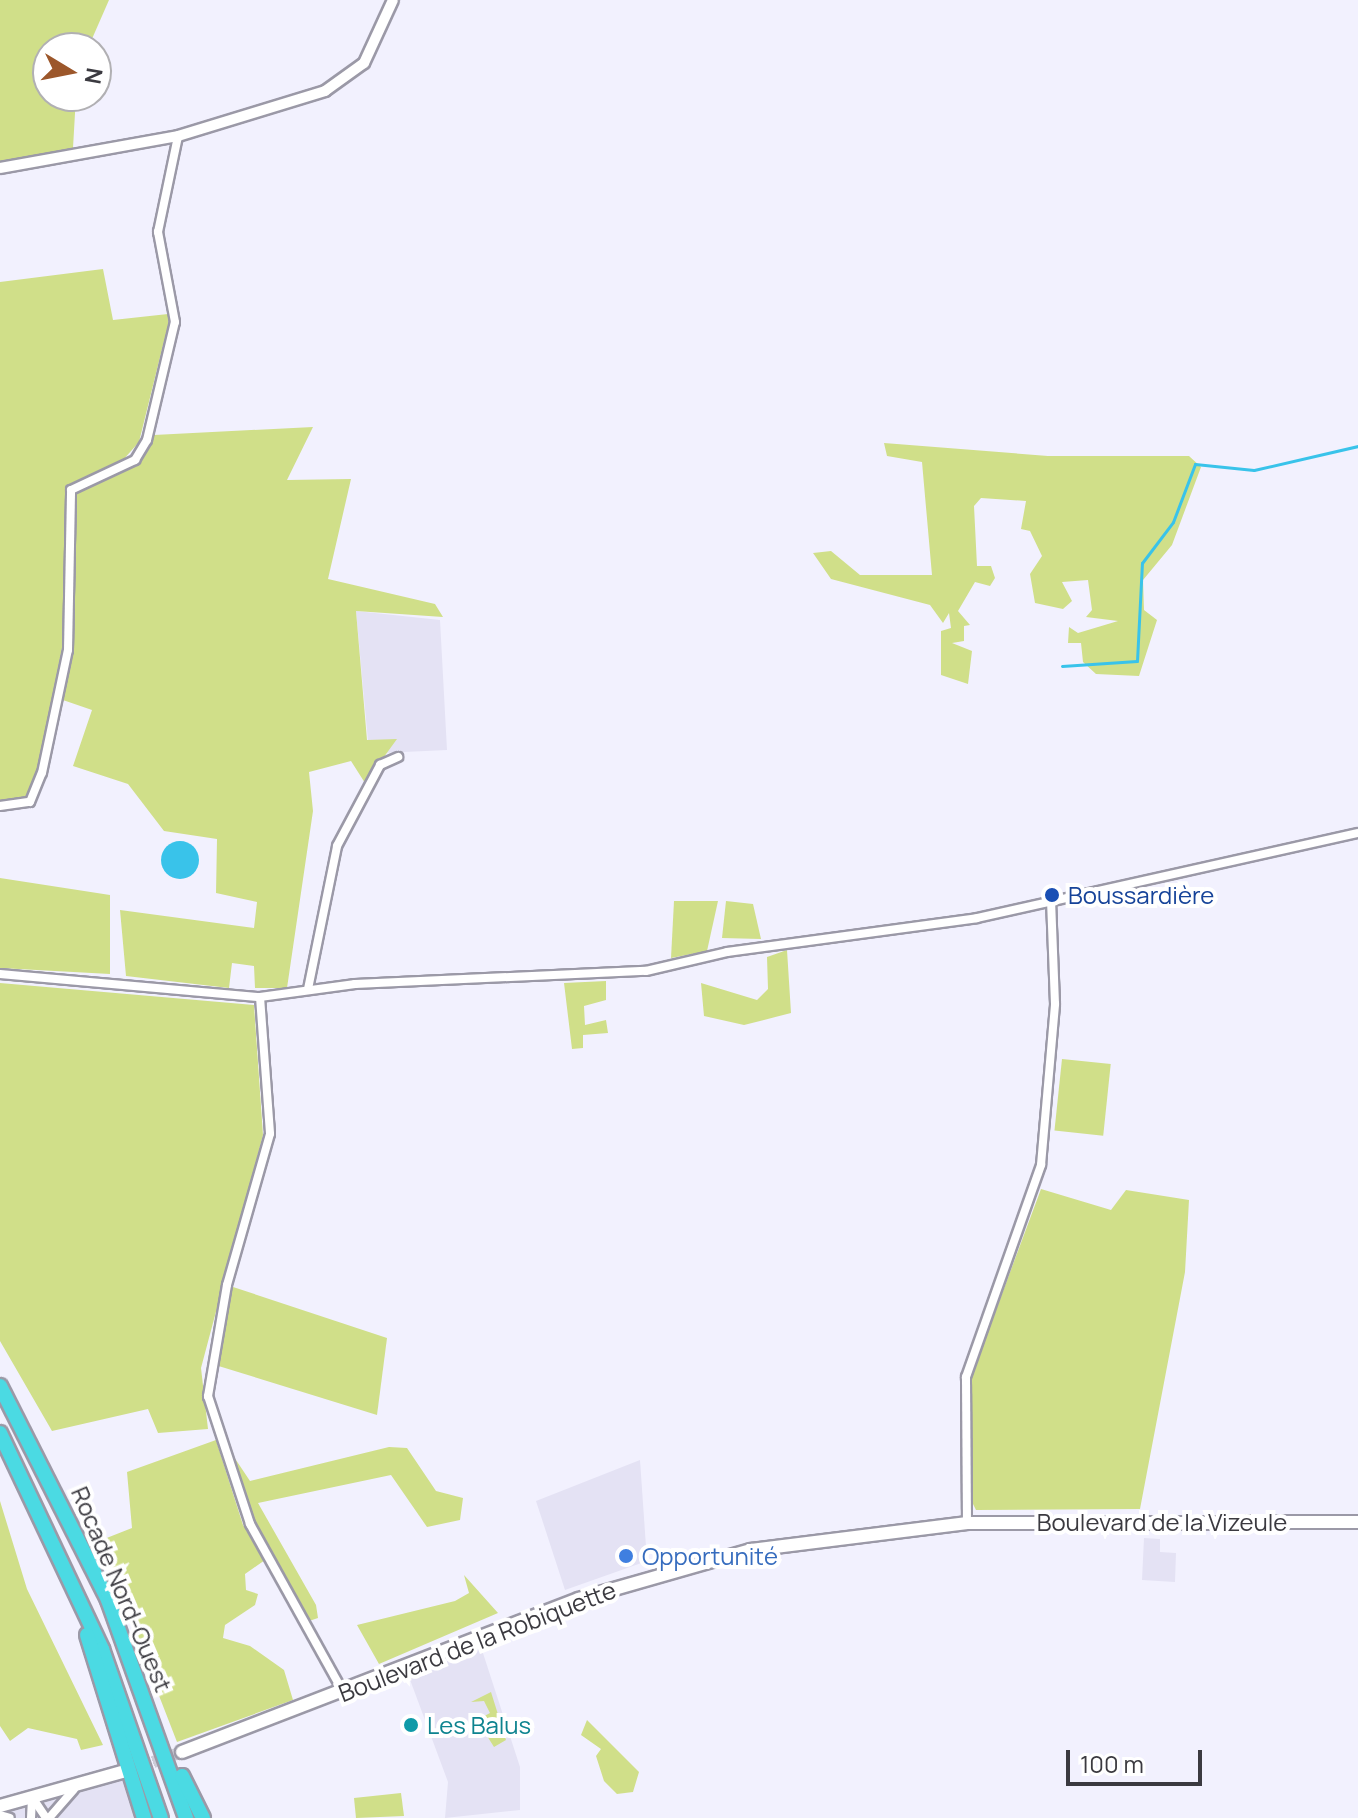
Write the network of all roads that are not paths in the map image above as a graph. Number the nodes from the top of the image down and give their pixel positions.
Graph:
1 (393, 0) edge
2 (178, 136) junction
3 (0, 168) edge
4 (398, 757) dead end
5 (0, 806) edge
6 (1358, 833) edge
7 (1051, 899) junction
8 (0, 974) edge
9 (308, 989) junction
10 (260, 997) junction
11 (0, 1386) edge
12 (0, 1433) edge
13 (1358, 1522) edge
14 (967, 1523) junction
15 (68, 1569) junction
16 (344, 1692) junction
17 (151, 1711) junction
18 (182, 1752) tunnel mouth
19 (122, 1772) tunnel mouth
20 (74, 1789) junction
21 (32, 1797) junction
22 (0, 1806) edge
23 (0, 1815) edge
24 (10, 1818) edge
25 (31, 1818) edge
26 (47, 1818) edge
27 (144, 1818) edge
28 (161, 1818) edge
29 (186, 1818) edge
30 (203, 1818) edge

1 - 2 street
2 - 3 street
2 - 5 street
4 - 9 street
6 - 7 street
7 - 9 street
7 - 14 street
8 - 10 street
9 - 10 street
10 - 16 street
11 - 17 highway, Rocade Nord-Ouest
12 - 15 highway, Rocade Nord-Ouest
13 - 14 main road, Boulevard de la Vizeule
14 - 16 main road, Boulevard de la Robiquette
15 - 27 highway
15 - 28 highway, Rocade Nord-Ouest
16 - 18 main road, Boulevard de la Robiquette
17 - 29 highway, Rocade Nord-Ouest
17 - 30 highway
19 - 20 main road
20 - 21 main road
20 - 26 street
21 - 22 main road
21 - 25 street
21 - 26 street
23 - 24 street

